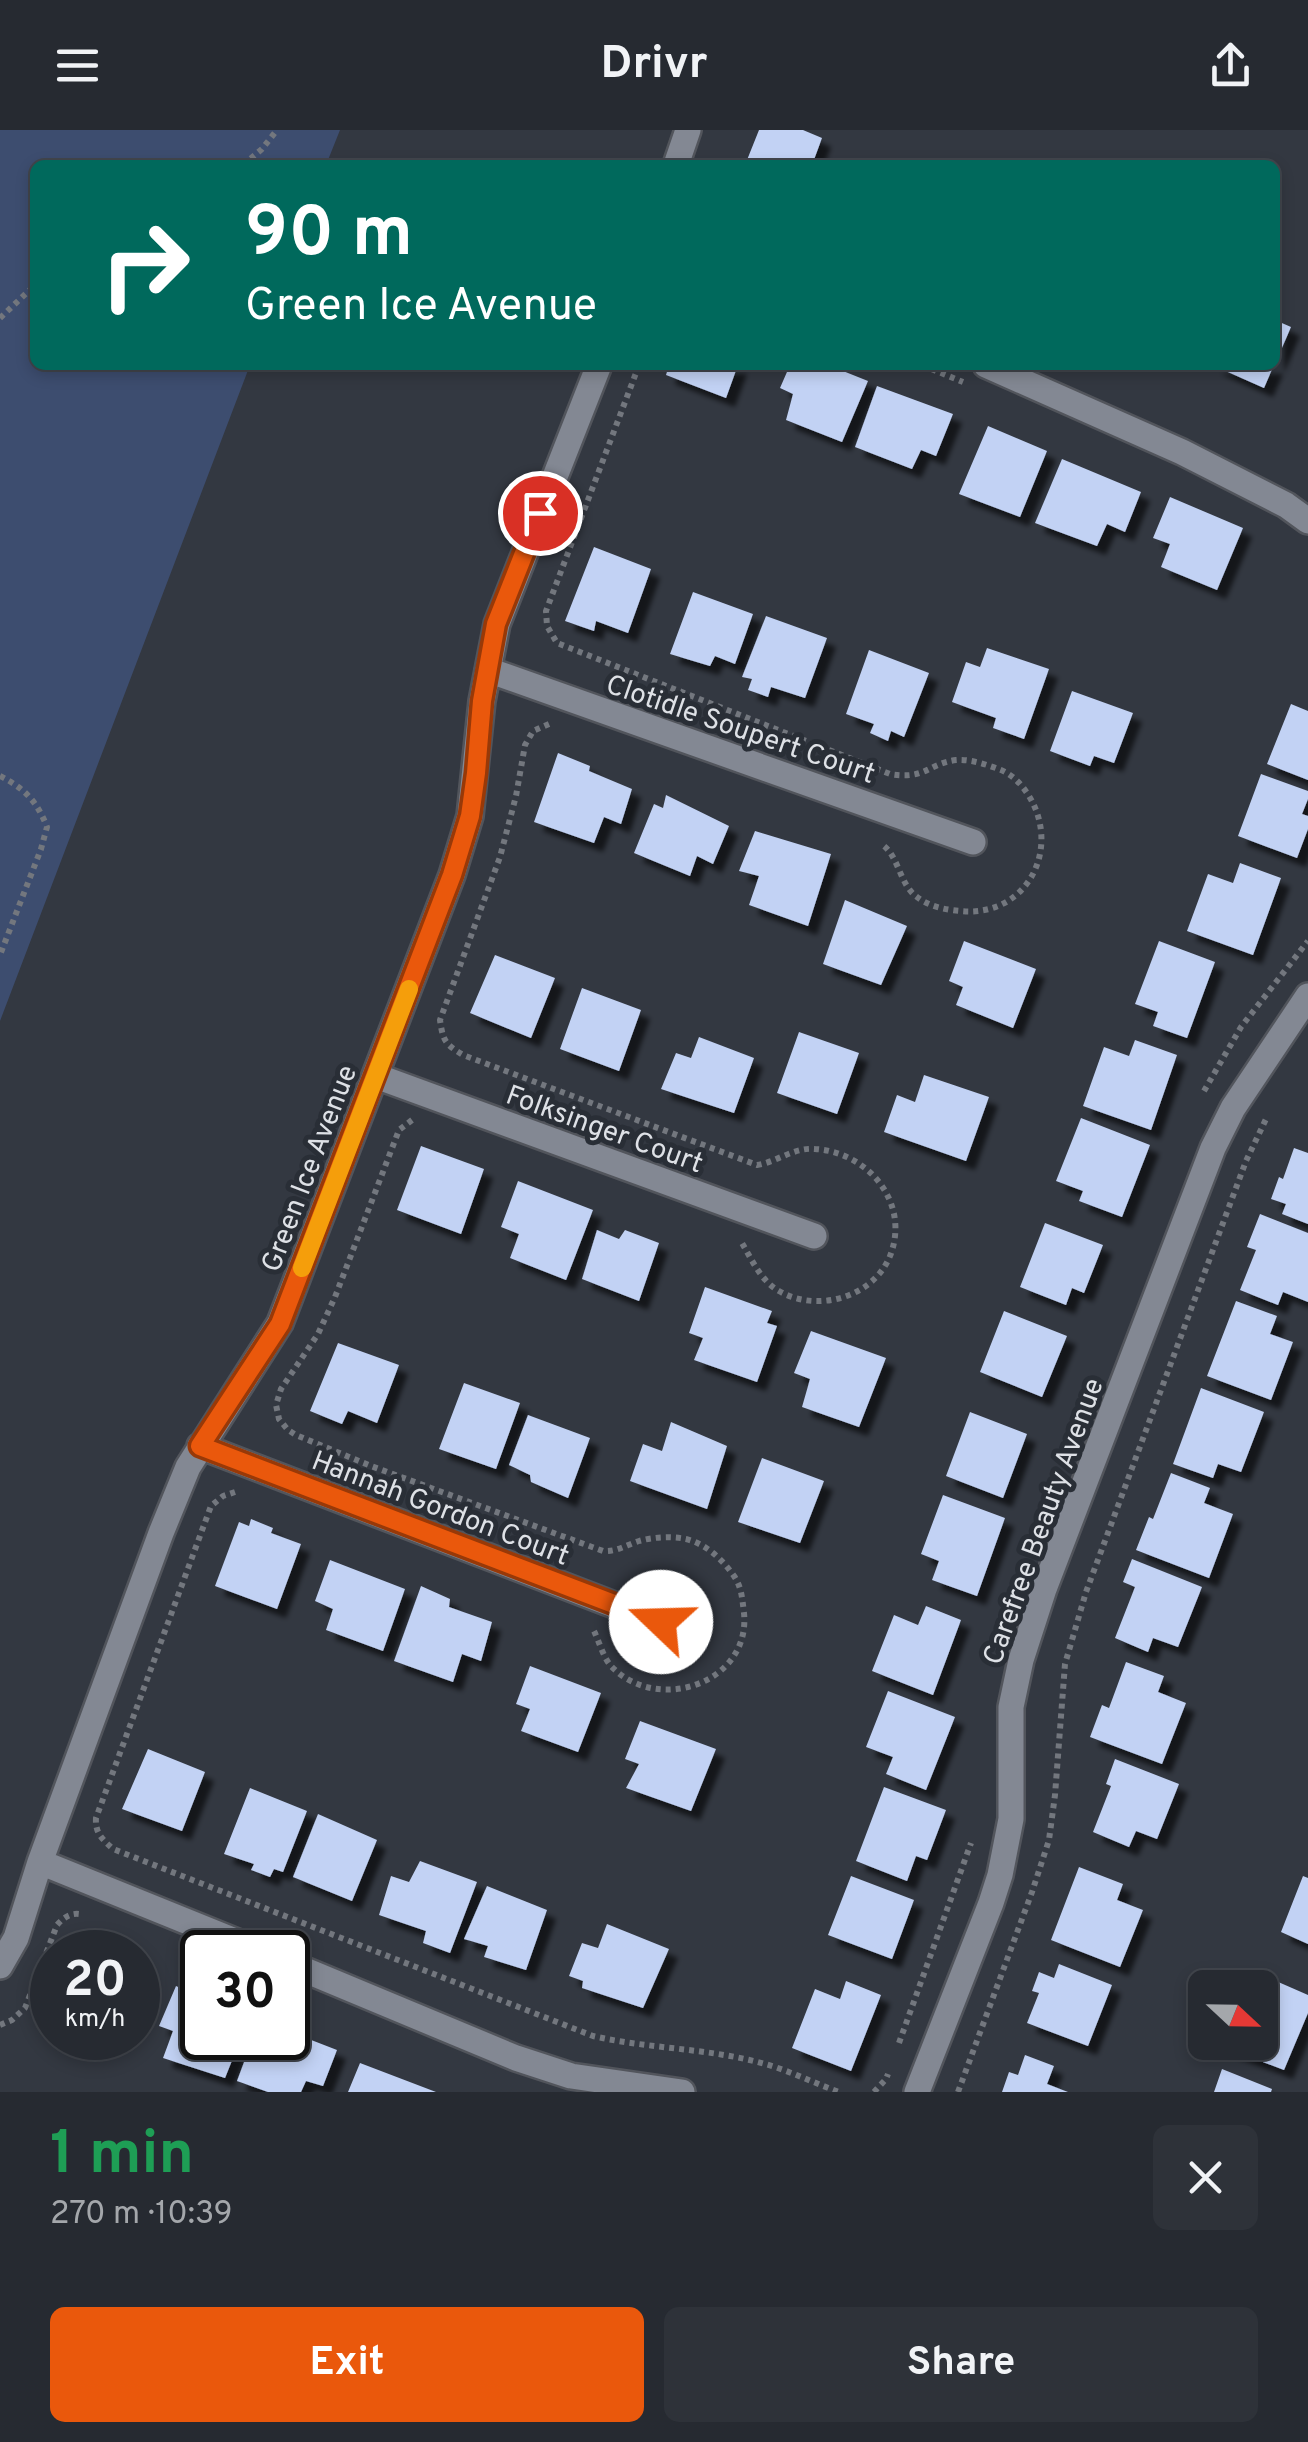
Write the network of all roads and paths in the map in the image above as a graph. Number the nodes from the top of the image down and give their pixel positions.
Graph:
1 (277, 130) edge
2 (688, 130) edge
3 (249, 160) edge
4 (678, 160) edge
5 (30, 290) edge
6 (0, 318) edge
7 (596, 370) edge
8 (637, 370) edge
9 (997, 370) edge
10 (1308, 521) edge
11 (488, 670) junction
12 (558, 723) dead end
13 (0, 776) edge
14 (878, 842) dead end
15 (973, 842) dead end
16 (0, 955) edge
17 (1308, 996) edge
18 (376, 1076) junction
19 (1270, 1112) dead end
20 (418, 1118) dead end
21 (736, 1234) dead end
22 (814, 1236) dead end
23 (200, 1446) junction
24 (238, 1492) dead end
25 (588, 1622) dead end
26 (661, 1622) dead end
27 (40, 1862) junction
28 (88, 1914) dead end
29 (208, 1930) edge
30 (0, 1966) edge
31 (310, 1972) edge
32 (0, 2025) edge
33 (682, 2092) edge
34 (839, 2092) edge
35 (917, 2092) edge
36 (958, 2092) edge

1 - 3 path
2 - 4 street
5 - 6 path
7 - 11 street, Green Ice Avenue
8 - 14 path
9 - 10 street
11 - 15 street, Clotidle Soupert Court
11 - 18 street, Green Ice Avenue
12 - 21 path
13 - 16 path
17 - 35 street, Carefree Beauty Avenue
18 - 22 street, Folksinger Court
18 - 23 street, Green Ice Avenue
19 - 36 path
20 - 25 path
23 - 26 street, Hannah Gordon Court
23 - 27 street, Green Ice Avenue
24 - 34 path
27 - 29 street
27 - 30 street, Green Ice Avenue
28 - 32 path
31 - 33 street

